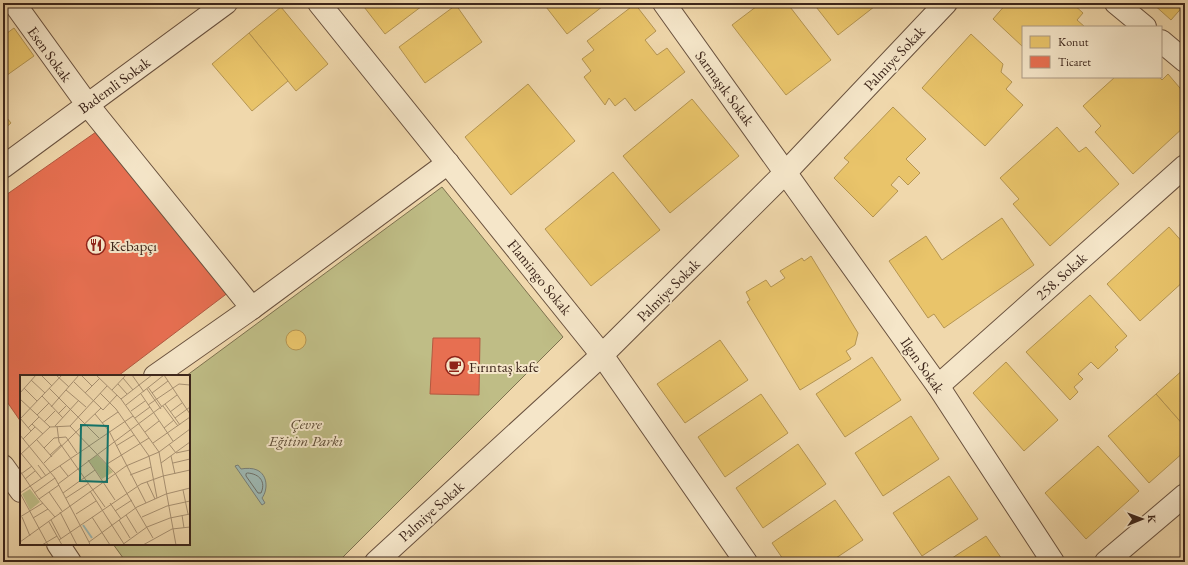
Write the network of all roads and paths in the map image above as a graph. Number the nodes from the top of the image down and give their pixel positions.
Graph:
1 (14, 3) edge
2 (226, 3) edge
3 (320, 3) edge
4 (664, 3) edge
5 (946, 3) edge
6 (1116, 3) edge
7 (1144, 26) edge
8 (1162, 42) edge
9 (1185, 61) edge
10 (87, 104) junction
11 (448, 163) junction
12 (1185, 166) edge
13 (3, 167) edge
14 (786, 172) junction
15 (252, 308) junction
16 (602, 355) junction
17 (156, 375) edge
18 (938, 386) junction
19 (1185, 495) edge
20 (59, 545) edge
21 (379, 561) edge
22 (70, 562) edge
23 (746, 562) edge
24 (1053, 562) edge
25 (1106, 562) edge

1 - 10 street, Esen Sokak
2 - 10 street, Bademli Sokak
3 - 11 street, Flamingo Sokak
4 - 14 street, Sarmaşık Sokak
5 - 14 street, Palmiye Sokak
6 - 7 street
8 - 9 street
10 - 13 street, Bademli Sokak
10 - 15 street, Esen Sokak
11 - 15 street
11 - 16 street, Flamingo Sokak
12 - 18 street, 258. Sokak
14 - 16 street, Palmiye Sokak
14 - 18 street, Ilgın Sokak
15 - 17 street
16 - 21 street, Palmiye Sokak
16 - 23 street, Flamingo Sokak
18 - 24 street, Ilgın Sokak
19 - 25 street
20 - 22 street

